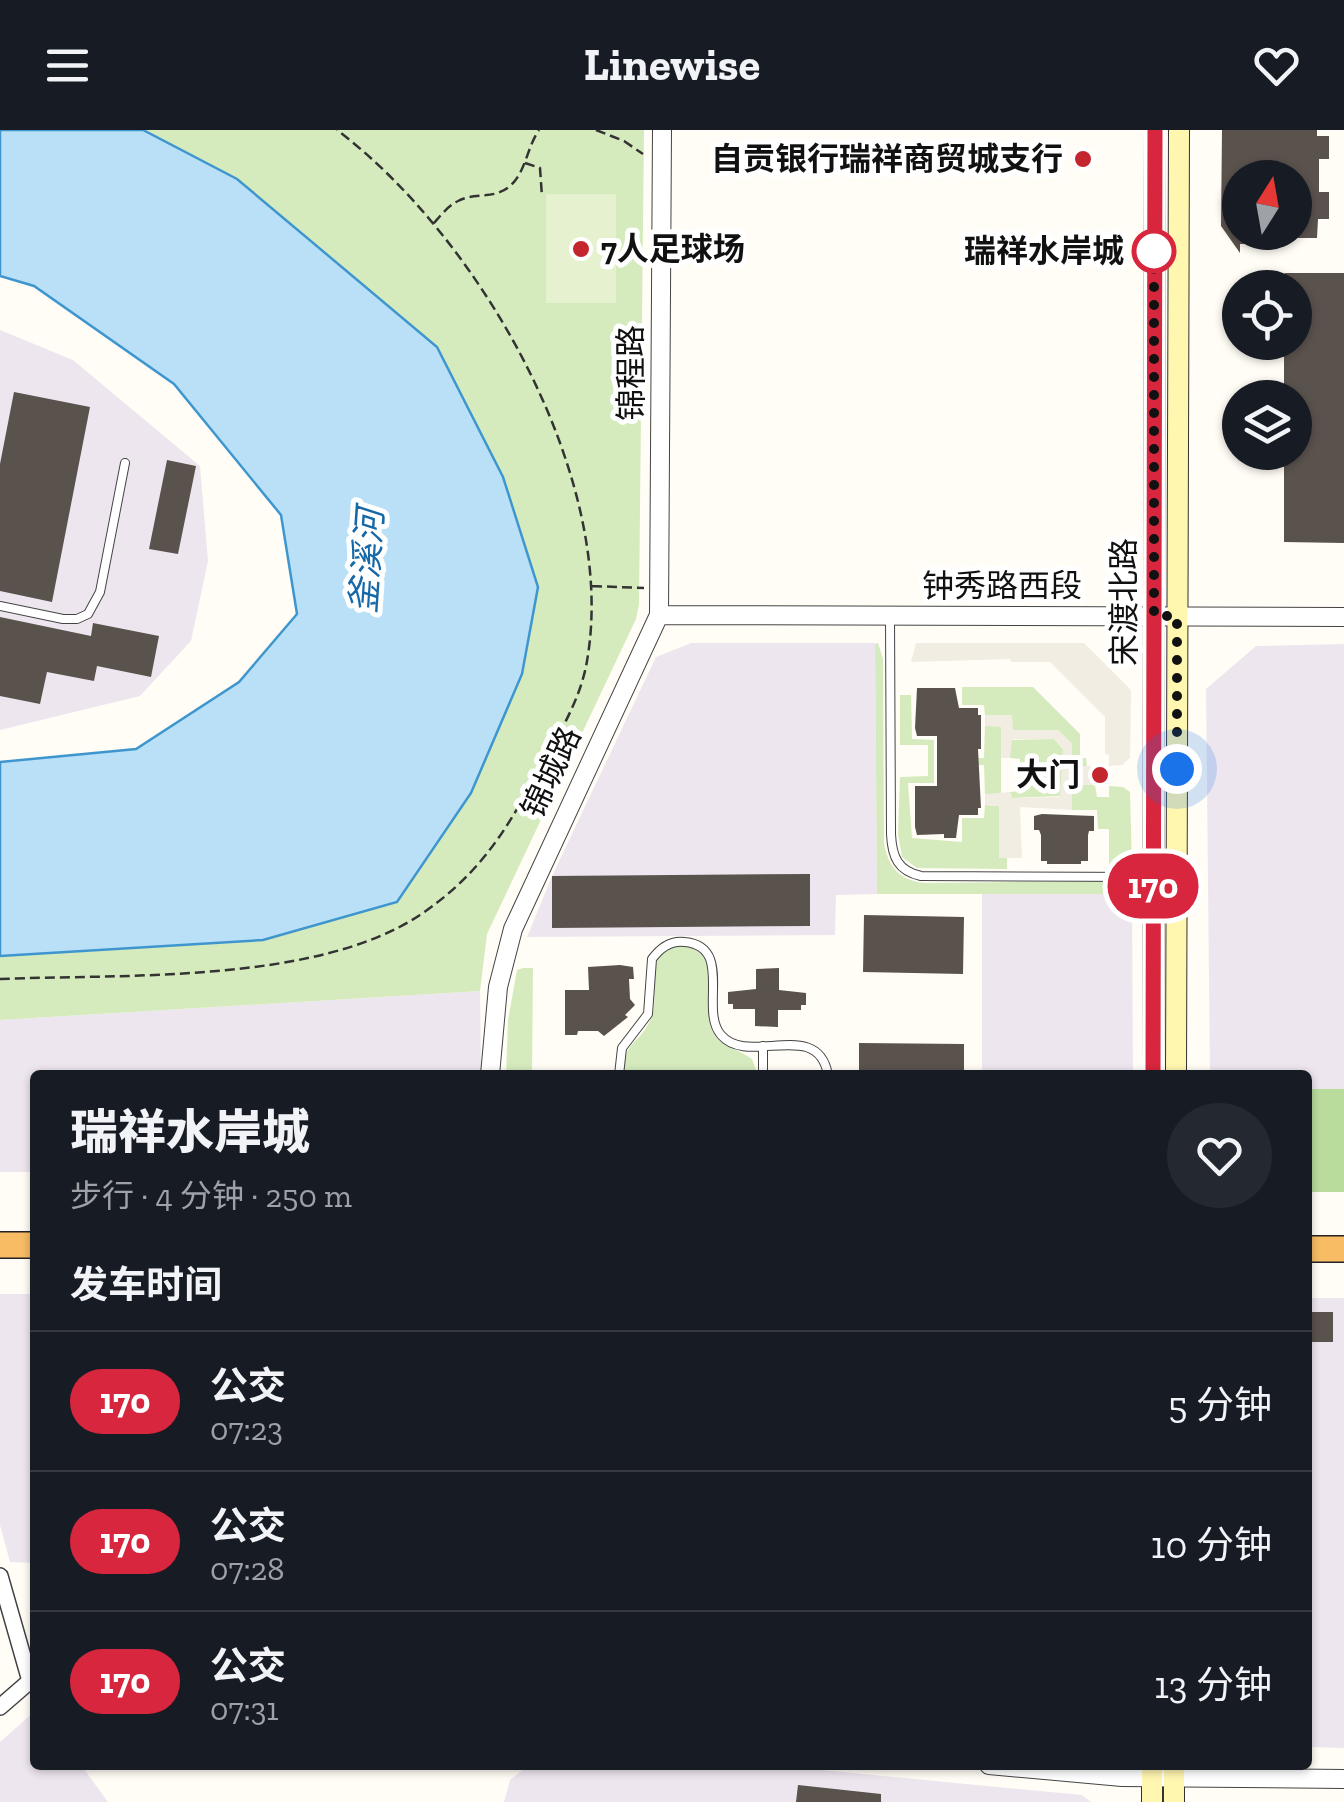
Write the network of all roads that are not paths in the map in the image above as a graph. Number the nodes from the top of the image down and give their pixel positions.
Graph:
1 (662, 130) edge
2 (1155, 130) edge
3 (1179, 130) edge
4 (125, 463) dead end
5 (0, 606) edge
6 (890, 615) junction
7 (659, 616) junction
8 (1154, 616) junction
9 (1177, 616) junction
10 (1344, 617) edge
11 (1153, 876) junction
12 (763, 1046) junction
13 (490, 1070) edge
14 (620, 1070) edge
15 (763, 1070) edge
16 (826, 1070) edge
17 (1153, 1070) edge
18 (1176, 1070) edge
19 (0, 1230) edge
20 (30, 1230) edge
21 (1312, 1233) edge
22 (1344, 1233) edge
23 (0, 1244) edge
24 (30, 1244) edge
25 (1312, 1249) edge
26 (1344, 1249) edge
27 (0, 1576) edge
28 (0, 1707) edge
29 (1125, 1770) edge
30 (1152, 1771) edge
31 (1174, 1771) edge
32 (1344, 1779) edge
33 (1152, 1802) edge
34 (1174, 1802) edge

1 - 7 street, 锦程路
2 - 8 main road, 宋渡北路
3 - 9 main road, 宋渡北路
4 - 5 lane
6 - 7 street, 钟秀路西段
6 - 8 street, 钟秀路西段
6 - 11 lane
7 - 13 street, 锦城路
8 - 9 street, 钟秀路西段
8 - 11 main road, 宋渡北路
9 - 10 street, 钟秀路西段
9 - 18 main road, 宋渡北路
11 - 17 main road, 宋渡北路
12 - 14 lane
12 - 15 lane
12 - 16 lane
19 - 20 highway
21 - 22 highway
23 - 24 highway
25 - 26 highway
27 - 28 street
29 - 30 street
30 - 31 street
30 - 33 main road
31 - 32 street
31 - 34 main road

